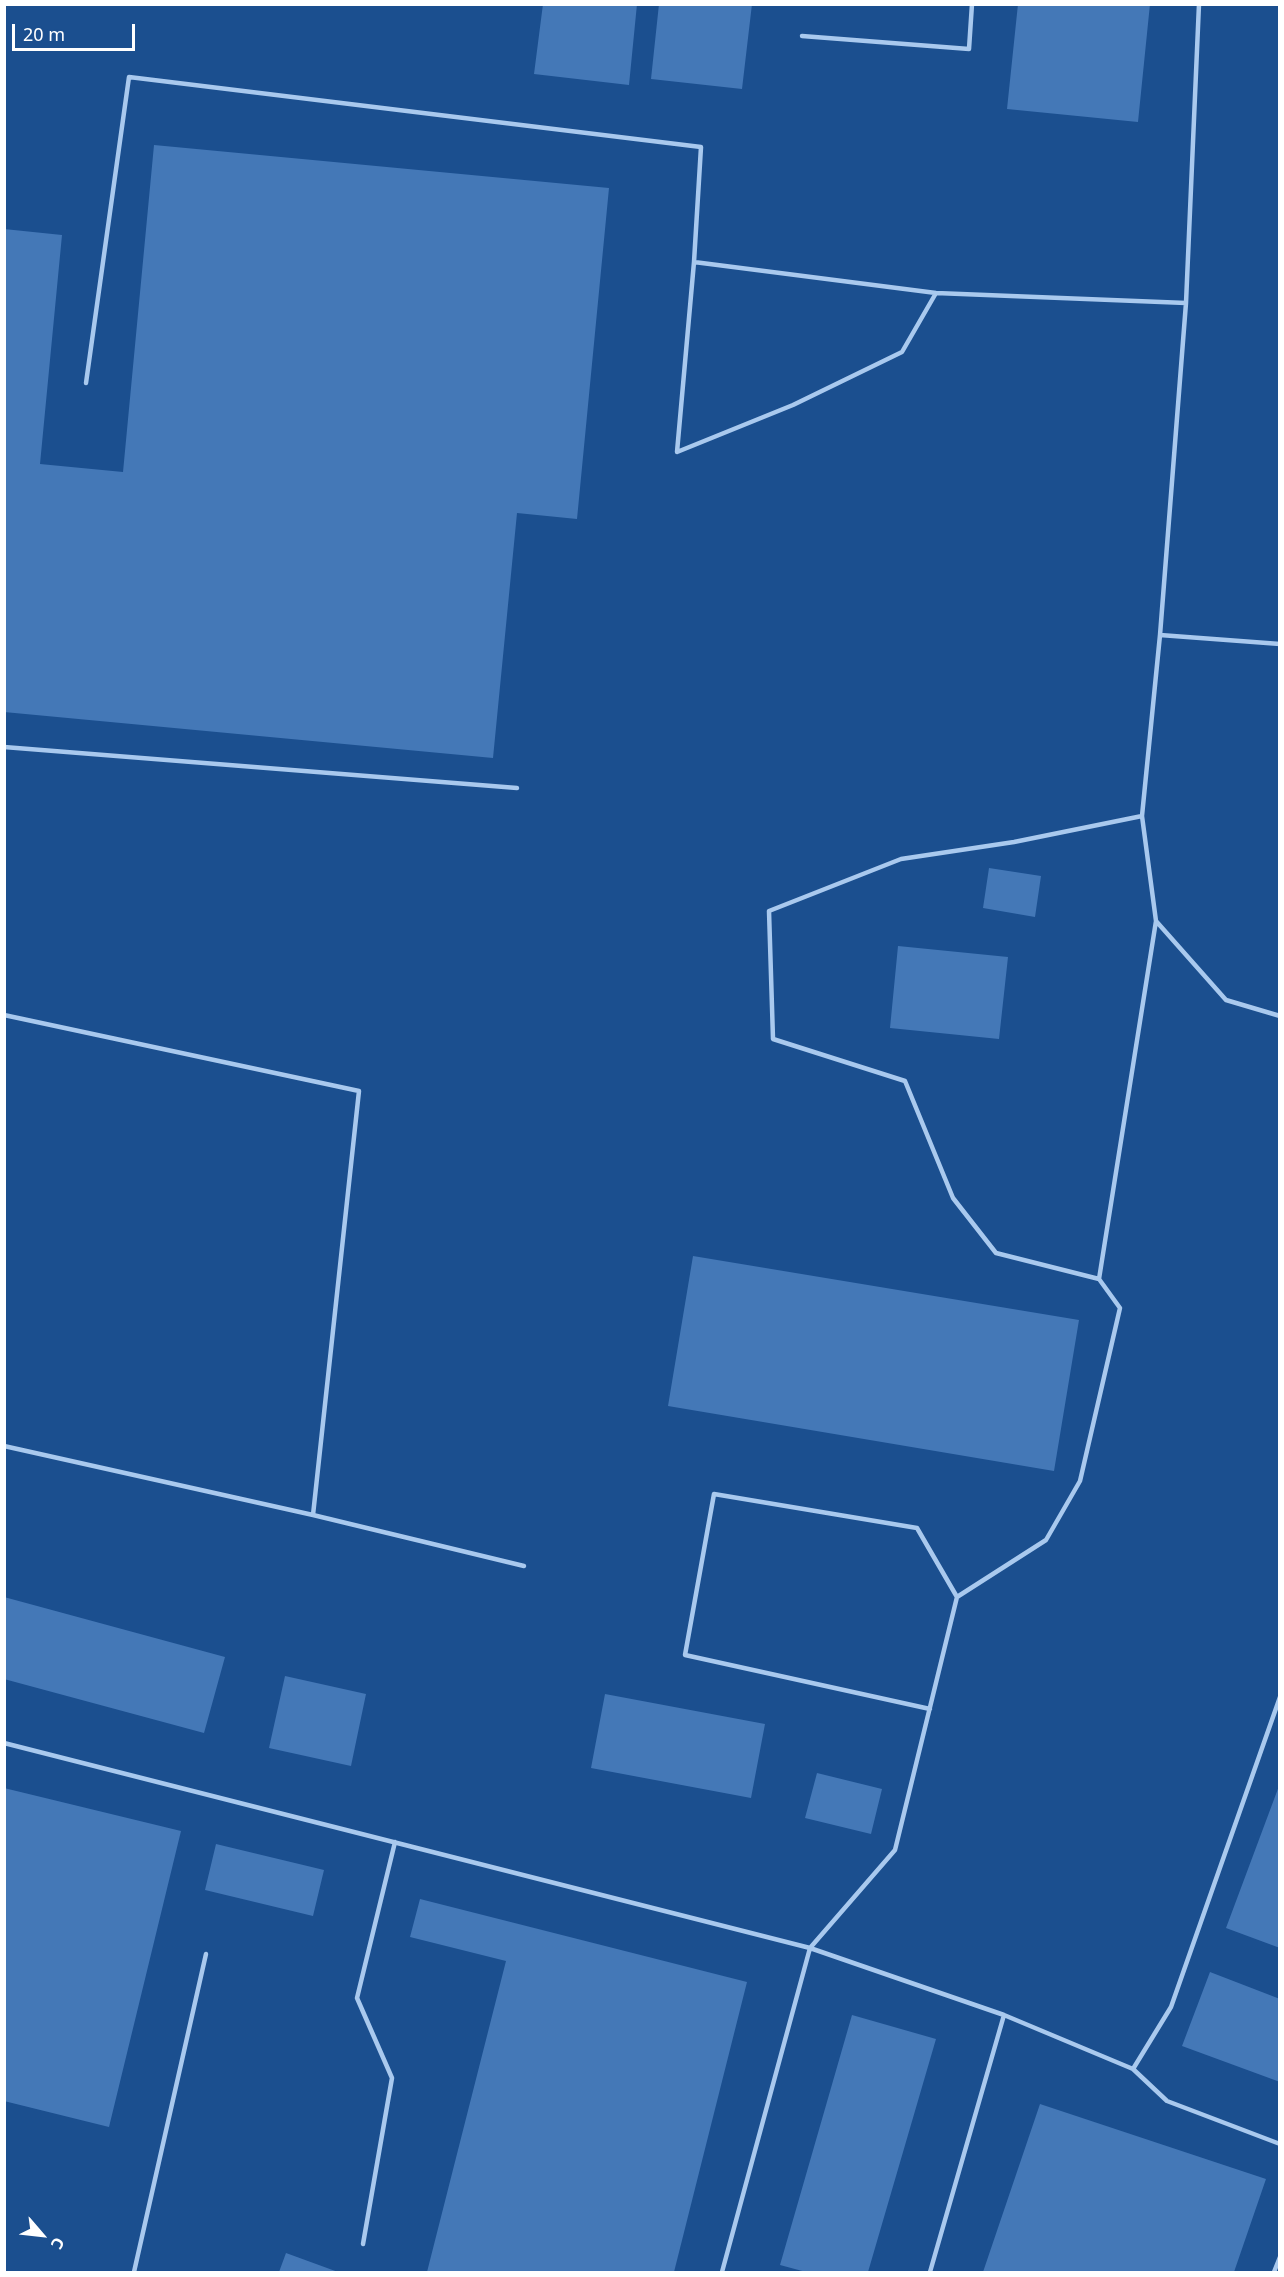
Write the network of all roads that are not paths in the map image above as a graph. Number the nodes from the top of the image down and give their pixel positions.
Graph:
1 (972, 4) edge
2 (1199, 4) edge
3 (802, 36) dead end
4 (694, 262) junction
5 (936, 293) junction
6 (1186, 303) junction
7 (86, 383) dead end
8 (1160, 635) junction
9 (1280, 644) edge
10 (4, 747) edge
11 (517, 788) dead end
12 (1142, 816) junction
13 (1156, 921) junction
14 (4, 1015) edge
15 (1280, 1016) edge
16 (1099, 1279) junction
17 (4, 1446) edge
18 (314, 1515) junction
19 (524, 1566) dead end
20 (957, 1597) junction
21 (1280, 1697) edge
22 (930, 1709) junction
23 (4, 1743) edge
24 (395, 1842) junction
25 (810, 1948) junction
26 (207, 1954) dead end
27 (1004, 2015) junction
28 (1133, 2068) junction
29 (1280, 2144) edge
30 (363, 2244) dead end
31 (1280, 2257) edge
32 (134, 2272) edge
33 (722, 2272) edge
34 (930, 2272) edge
35 (1274, 2272) edge

1 - 3 lane
2 - 6 lane
4 - 5 lane
4 - 5 lane
4 - 7 lane
5 - 6 lane
6 - 8 lane
8 - 9 lane
8 - 12 lane
10 - 11 lane
12 - 13 lane
12 - 16 lane
13 - 15 lane
13 - 16 lane
14 - 18 lane
16 - 20 lane
17 - 18 lane
18 - 19 lane
20 - 22 lane
20 - 22 lane
21 - 28 lane
22 - 25 lane
23 - 24 lane
24 - 25 lane
24 - 30 lane
25 - 27 lane
25 - 33 lane
26 - 32 lane
27 - 28 lane
27 - 34 lane
28 - 29 lane
31 - 35 lane

